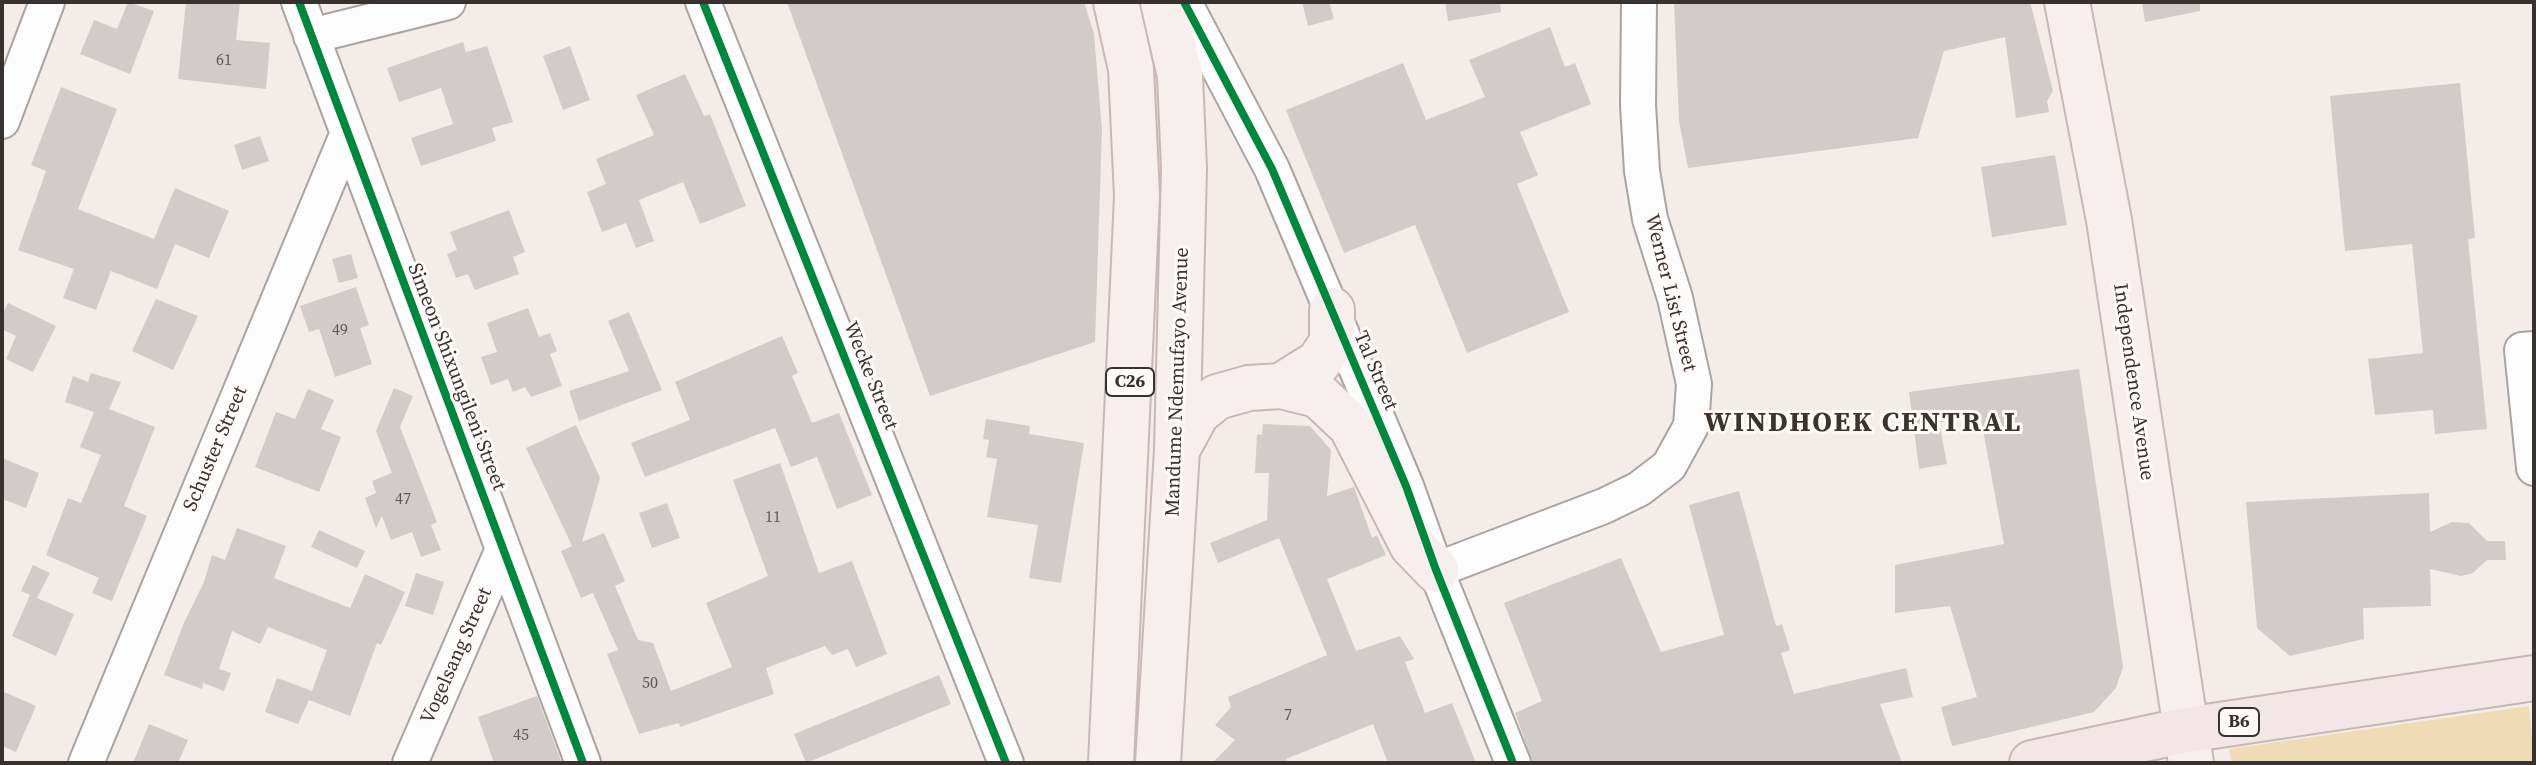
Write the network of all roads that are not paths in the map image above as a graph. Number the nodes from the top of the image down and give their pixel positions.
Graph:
1 (47, 2) edge
2 (299, 2) edge
3 (448, 2) edge
4 (703, 2) edge
5 (1116, 2) edge
6 (1163, 2) edge
7 (1184, 2) edge
8 (1639, 2) edge
9 (2067, 2) edge
10 (311, 36) junction
11 (2, 121) edge
12 (347, 135) junction
13 (1332, 310) junction
14 (2528, 350) edge
15 (1281, 386) junction
16 (1177, 450) junction
17 (2534, 468) edge
18 (503, 549) junction
19 (1436, 570) junction
20 (2534, 653) edge
21 (2534, 678) edge
22 (2447, 689) junction
23 (2188, 746) edge
24 (86, 763) edge
25 (410, 763) edge
26 (583, 763) edge
27 (1006, 763) edge
28 (1111, 763) edge
29 (1158, 763) edge
30 (1513, 763) edge
31 (2032, 763) edge

1 - 11 street
2 - 10 street, Simeon Shixungileni Street
3 - 10 street
4 - 27 street, Wecke Street
5 - 28 main road, C26
6 - 16 main road, Mandume Ndemufayo Avenue / C26
7 - 13 street, Tal Street
8 - 19 street, Werner List Street
9 - 23 main road, Independence Avenue
10 - 12 street, Simeon Shixungileni Street
12 - 18 street, Simeon Shixungileni Street
12 - 24 street, Schuster Street
13 - 15 main road
13 - 19 street, Tal Street
14 - 17 street
15 - 16 main road
15 - 19 main road
16 - 29 main road, Mandume Ndemufayo Avenue / C26
18 - 25 street, Vogelsang Street
18 - 26 street, Simeon Shixungileni Street
19 - 30 street, Tal Street
20 - 22 highway, B6
21 - 22 highway, B6
22 - 23 highway, B6
23 - 31 highway, B6

